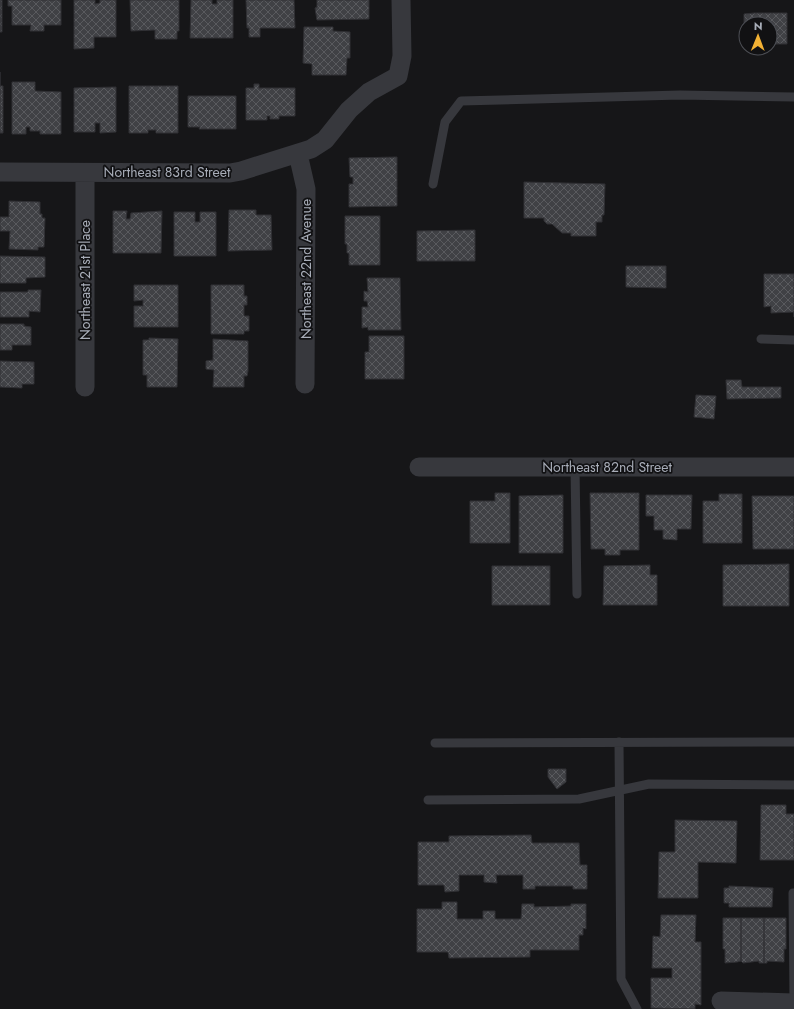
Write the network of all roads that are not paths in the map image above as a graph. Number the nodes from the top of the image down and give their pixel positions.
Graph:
1 (401, 0) edge
2 (794, 97) edge
3 (298, 154) junction
4 (0, 172) edge
5 (85, 173) junction
6 (433, 184) dead end
7 (761, 339) dead end
8 (794, 340) edge
9 (305, 384) dead end
10 (85, 387) dead end
11 (419, 467) dead end
12 (575, 467) junction
13 (794, 467) edge
14 (577, 594) dead end
15 (619, 742) junction
16 (794, 742) edge
17 (435, 743) dead end
18 (794, 785) edge
19 (619, 791) junction
20 (428, 800) dead end
21 (793, 893) edge
22 (721, 1001) dead end
23 (794, 1003) edge
24 (637, 1009) edge

1 - 3 street, Northeast 83rd Street
2 - 6 lane
3 - 5 street, Northeast 83rd Street
3 - 9 street, Northeast 22nd Avenue
4 - 5 street, Northeast 83rd Street
5 - 10 street, Northeast 21st Place
7 - 8 lane
11 - 12 street, Northeast 82nd Street
12 - 13 street, Northeast 82nd Street
12 - 14 lane
15 - 16 lane
15 - 17 lane
15 - 19 lane
18 - 19 lane
19 - 20 lane
19 - 24 lane
21 - 23 lane
22 - 23 street

